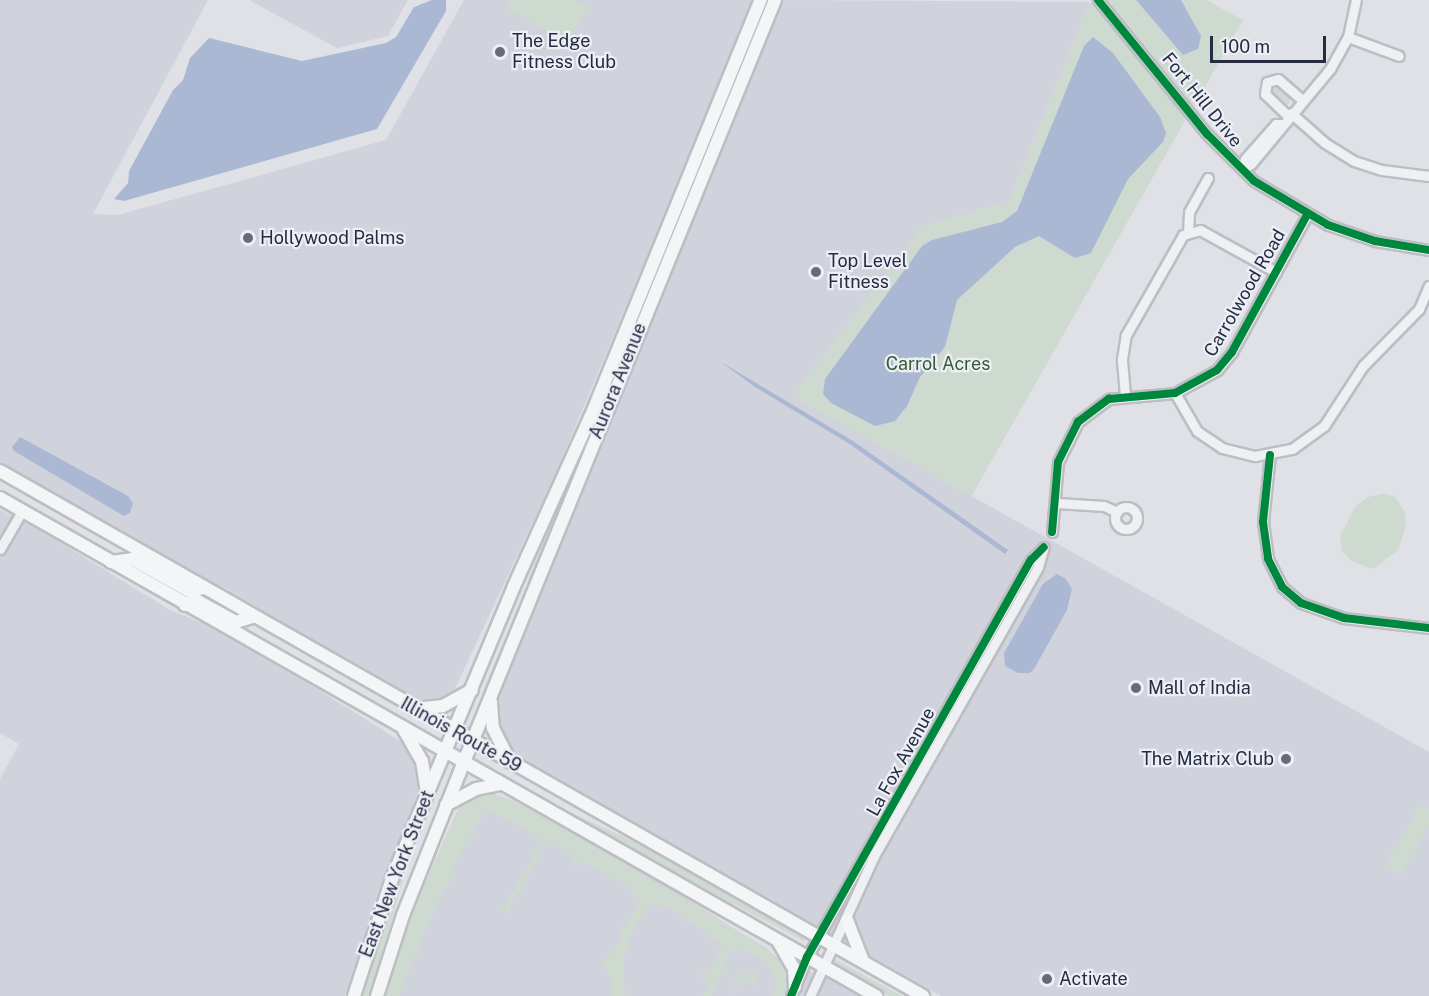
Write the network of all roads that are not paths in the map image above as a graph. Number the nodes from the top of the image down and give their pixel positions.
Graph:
1 (761, 0) edge
2 (775, 0) edge
3 (1098, 0) edge
4 (1356, 0) edge
5 (1347, 37) junction
6 (1399, 56) dead end
7 (1302, 100) junction
8 (1287, 118) junction
9 (1242, 169) junction
10 (1429, 176) edge
11 (1208, 178) dead end
12 (1307, 215) junction
13 (1188, 232) junction
14 (1429, 250) edge
15 (1276, 272) junction
16 (1429, 286) edge
17 (1424, 311) edge
18 (1175, 393) junction
19 (1125, 395) junction
20 (1270, 455) junction
21 (0, 471) edge
22 (0, 498) edge
23 (1057, 502) junction
24 (22, 510) junction
25 (1117, 512) dead end
26 (1052, 532) dead end
27 (0, 549) edge
28 (111, 562) junction
29 (202, 588) junction
30 (185, 604) junction
31 (252, 617) junction
32 (1429, 628) edge
33 (472, 690) junction
34 (490, 700) junction
35 (415, 709) junction
36 (403, 729) junction
37 (453, 731) junction
38 (473, 742) junction
39 (444, 753) junction
40 (510, 762) junction
41 (463, 764) junction
42 (499, 784) junction
43 (427, 794) junction
44 (446, 805) junction
45 (847, 920) junction
46 (819, 937) junction
47 (777, 940) junction
48 (833, 945) junction
49 (807, 957) junction
50 (864, 962) junction
51 (822, 966) junction
52 (793, 992) edge
53 (354, 996) edge
54 (377, 996) edge
55 (810, 996) edge
56 (876, 996) edge
57 (923, 996) edge

1 - 33 main road, Aurora Avenue
2 - 34 main road, Aurora Avenue
3 - 9 street, Fort Hill Drive
4 - 5 street
5 - 6 street
5 - 7 street
7 - 8 street
7 - 8 street
8 - 9 street
8 - 10 street
9 - 12 street, Fort Hill Drive
11 - 13 street
12 - 14 street, Fort Hill Drive
12 - 15 street, Carrolwood Road
13 - 15 street
13 - 19 street
15 - 18 street, Carrolwood Road
16 - 17 street
17 - 20 street
18 - 19 street, Carrolwood Road
18 - 20 street
19 - 23 street, Carrolwood Road
20 - 32 street
21 - 29 main road, Illinois Route 59
22 - 24 main road, Illinois Route 59
23 - 25 street
23 - 26 street, Carrolwood Road
24 - 27 street
24 - 28 main road, Illinois Route 59
28 - 29 main road
28 - 30 main road, Illinois Route 59
29 - 31 main road, Illinois Route 59
30 - 31 main road
30 - 36 main road, Illinois Route 59
31 - 35 main road, Illinois Route 59
33 - 35 main road
33 - 37 main road, Aurora Avenue
34 - 38 main road, Aurora Avenue
34 - 40 main road
35 - 37 main road, Illinois Route 59
36 - 39 main road, Illinois Route 59
36 - 43 main road
37 - 38 main road, Illinois Route 59
37 - 39 main road, Aurora Avenue
38 - 40 main road, Illinois Route 59
38 - 41 main road, Aurora Avenue
39 - 41 main road, Illinois Route 59
39 - 43 main road, East New York Street
40 - 46 main road, Illinois Route 59
41 - 42 main road, Illinois Route 59
41 - 44 main road, East New York Street
42 - 44 main road
42 - 47 main road, Illinois Route 59
43 - 53 main road, East New York Street
44 - 54 main road, East New York Street
45 - 46 street, La Fox Avenue
45 - 48 street, La Fox Avenue
45 - 50 main road
46 - 48 main road, Illinois Route 59
46 - 49 street, La Fox Avenue
47 - 49 main road, Illinois Route 59
47 - 52 main road
48 - 50 main road, Illinois Route 59
48 - 51 street, La Fox Avenue
49 - 51 main road, Illinois Route 59
49 - 52 street, La Fox Avenue
50 - 57 main road, Illinois Route 59
51 - 55 street, La Fox Avenue
51 - 56 main road, Illinois Route 59

